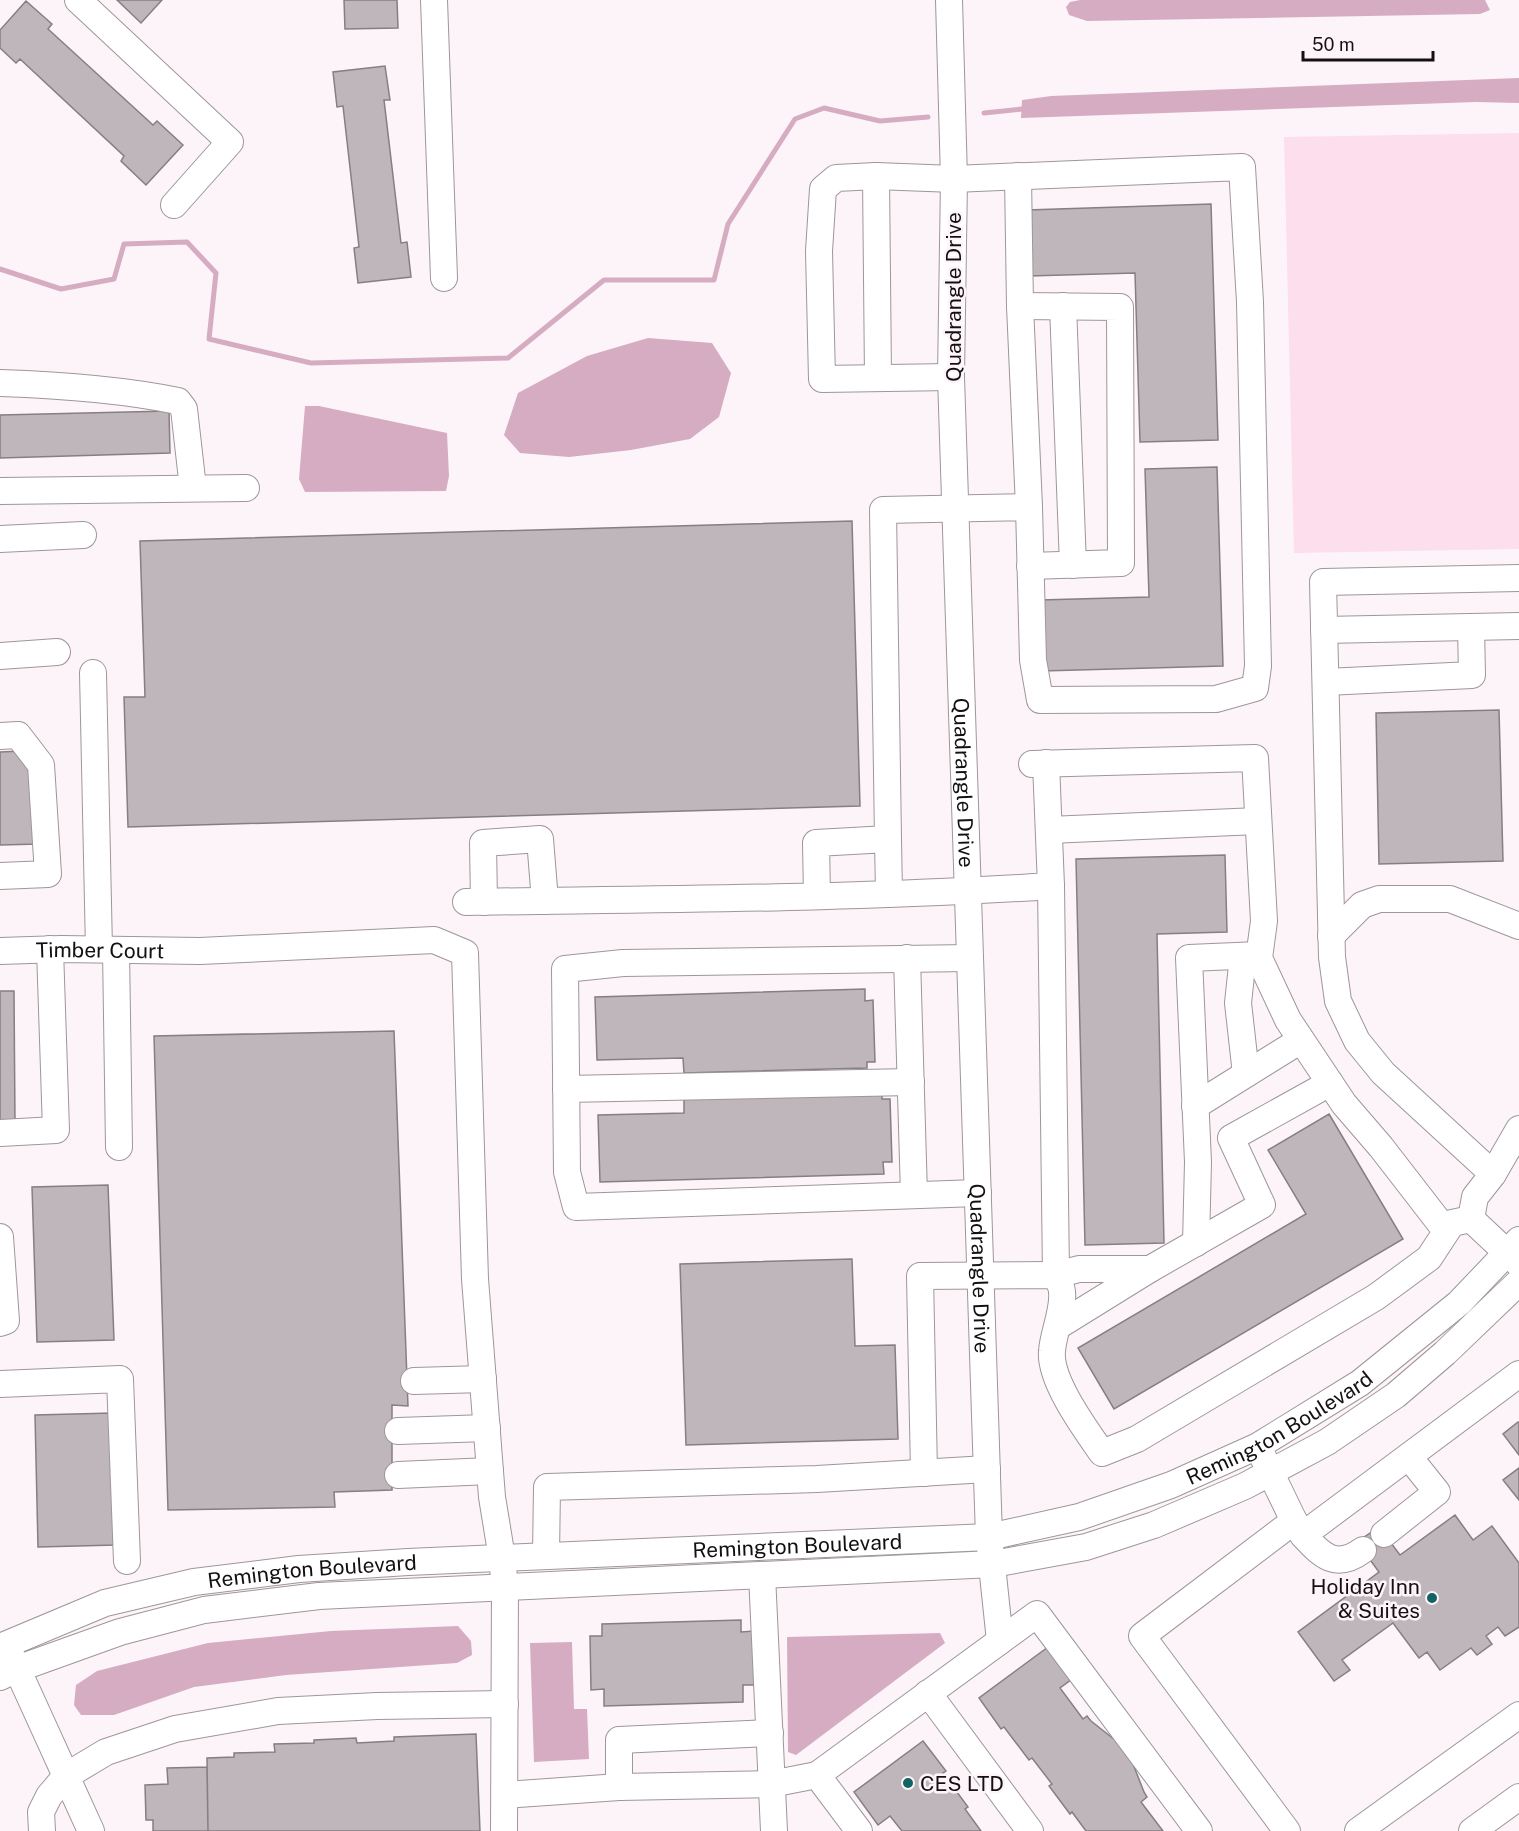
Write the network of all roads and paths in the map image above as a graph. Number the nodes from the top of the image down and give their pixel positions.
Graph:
1 (78, 0) edge
2 (434, 0) edge
3 (949, 0) edge
4 (876, 176) junction
5 (1018, 177) junction
6 (954, 178) junction
7 (174, 205) dead end
8 (444, 278) dead end
9 (1020, 306) junction
10 (1063, 306) junction
11 (951, 377) junction
12 (878, 378) junction
13 (0, 383) edge
14 (193, 488) junction
15 (246, 488) dead end
16 (0, 491) edge
17 (1029, 507) junction
18 (956, 508) junction
19 (83, 535) dead end
20 (0, 539) edge
21 (1072, 565) junction
22 (1030, 566) junction
23 (1519, 578) edge
24 (1519, 626) edge
25 (1472, 627) junction
26 (1324, 630) junction
27 (57, 652) dead end
28 (0, 656) edge
29 (93, 674) dead end
30 (1326, 682) junction
31 (0, 736) edge
32 (1258, 821) junction
33 (1049, 830) junction
34 (888, 839) junction
35 (0, 876) edge
36 (1051, 886) junction
37 (968, 891) junction
38 (889, 894) junction
39 (817, 896) junction
40 (545, 901) junction
41 (1519, 926) edge
42 (1331, 936) junction
43 (50, 949) junction
44 (107, 950) junction
45 (0, 951) edge
46 (1251, 956) junction
47 (970, 957) junction
48 (907, 958) junction
49 (1301, 1040) junction
50 (1246, 1074) junction
51 (911, 1082) junction
52 (1330, 1083) junction
53 (566, 1089) junction
54 (1195, 1106) junction
55 (1519, 1129) edge
56 (0, 1133) edge
57 (1196, 1134) junction
58 (1231, 1138) junction
59 (119, 1147) dead end
60 (1493, 1174) junction
61 (978, 1193) junction
62 (914, 1195) junction
63 (1471, 1219) junction
64 (1446, 1232) junction
65 (0, 1237) edge
66 (1196, 1243) junction
67 (1515, 1252) edge
68 (1150, 1269) junction
69 (981, 1275) junction
70 (1056, 1275) junction
71 (1519, 1282) edge
72 (0, 1323) edge
73 (1058, 1326) junction
74 (1519, 1374) edge
75 (483, 1378) junction
76 (414, 1381) dead end
77 (0, 1384) edge
78 (487, 1428) junction
79 (398, 1431) dead end
80 (1258, 1446) junction
81 (1409, 1457) junction
82 (987, 1469) junction
83 (490, 1471) junction
84 (1270, 1472) junction
85 (924, 1473) junction
86 (398, 1475) dead end
87 (1298, 1528) junction
88 (1384, 1534) dead end
89 (989, 1537) junction
90 (1363, 1550) dead end
91 (546, 1556) junction
92 (502, 1558) junction
93 (127, 1561) junction
94 (993, 1564) junction
95 (762, 1575) junction
96 (505, 1587) junction
97 (159, 1590) junction
98 (116, 1601) junction
99 (2, 1639) edge
100 (1000, 1641) junction
101 (8, 1673) edge
102 (928, 1694) junction
103 (505, 1704) junction
104 (1519, 1715) edge
105 (770, 1733) junction
106 (817, 1775) junction
107 (66, 1776) junction
108 (771, 1785) junction
109 (619, 1787) junction
110 (505, 1795) junction
111 (1519, 1797) edge
112 (42, 1831) edge
113 (91, 1831) edge
114 (504, 1831) edge
115 (774, 1831) edge
116 (859, 1831) edge
117 (1030, 1831) edge
118 (1199, 1831) edge
119 (1287, 1831) edge
120 (1358, 1831) edge
121 (1472, 1831) edge

1 - 7 street
2 - 8 street
3 - 6 street, Quadrangle Drive
4 - 6 street
4 - 12 street
4 - 12 street
5 - 6 street
5 - 9 street
5 - 22 street
6 - 11 street, Quadrangle Drive
9 - 10 street
9 - 17 street
10 - 21 street
10 - 21 street
11 - 12 street
11 - 18 street, Quadrangle Drive
13 - 14 street
14 - 15 street
14 - 16 street
17 - 18 street
17 - 22 street
18 - 34 street
18 - 37 street, Quadrangle Drive
19 - 20 street
21 - 22 street
23 - 26 street
24 - 25 street
25 - 26 street
25 - 30 street
26 - 30 street
27 - 28 street
29 - 44 street
30 - 42 street
31 - 35 street
32 - 33 street
32 - 33 street
32 - 46 street
33 - 36 street
34 - 38 street
34 - 39 street
36 - 37 street
36 - 70 street
37 - 38 street
37 - 47 street, Quadrangle Drive
38 - 39 street
39 - 40 street
40 - 40 street
41 - 42 street
42 - 60 street
43 - 44 street, Timber Court
43 - 45 street, Timber Court
43 - 56 street
44 - 59 street
44 - 75 street, Timber Court
46 - 49 street
46 - 50 street
46 - 54 street
47 - 48 street
47 - 61 street, Quadrangle Drive
48 - 51 street
48 - 53 street
49 - 50 street
49 - 52 street
50 - 54 street
51 - 53 street
51 - 62 street
52 - 58 street
52 - 64 street
53 - 62 street
54 - 57 street
55 - 60 street
57 - 58 street
57 - 66 street
58 - 66 street
60 - 63 street
61 - 62 street
61 - 69 street, Quadrangle Drive
63 - 64 street
63 - 67 street
64 - 73 street
65 - 72 street
66 - 68 street
67 - 80 street, Remington Boulevard
68 - 70 street
68 - 73 street
69 - 70 street
69 - 82 street, Quadrangle Drive
69 - 85 street
70 - 73 street
71 - 84 street, Remington Boulevard
74 - 81 street
75 - 76 street
75 - 78 street
77 - 93 street
78 - 79 street
78 - 83 street
80 - 84 street
80 - 89 street, Remington Boulevard
81 - 87 street
81 - 88 street
82 - 85 street
82 - 89 street, Quadrangle Drive
83 - 86 street
83 - 92 street
84 - 87 street
84 - 94 street, Remington Boulevard
85 - 91 street
87 - 90 street
87 - 119 street
89 - 91 street, Remington Boulevard
89 - 94 street, Quadrangle Drive
91 - 92 street, Remington Boulevard
92 - 96 street
92 - 97 street, Remington Boulevard
93 - 97 street
93 - 98 street
94 - 95 street, Remington Boulevard
94 - 100 street, Quadrangle Drive
95 - 96 street, Remington Boulevard
95 - 105 street
96 - 101 street, Remington Boulevard
96 - 103 street
97 - 98 street, Remington Boulevard
98 - 99 street, Remington Boulevard
99 - 101 street
100 - 102 street
100 - 118 street
101 - 107 street
102 - 106 street
102 - 117 street
103 - 107 street
103 - 110 street
104 - 120 street
105 - 108 street
105 - 109 street
106 - 108 street
106 - 116 street
107 - 112 street
107 - 113 street
108 - 109 street
108 - 115 street
109 - 110 street
110 - 114 street
111 - 121 street

